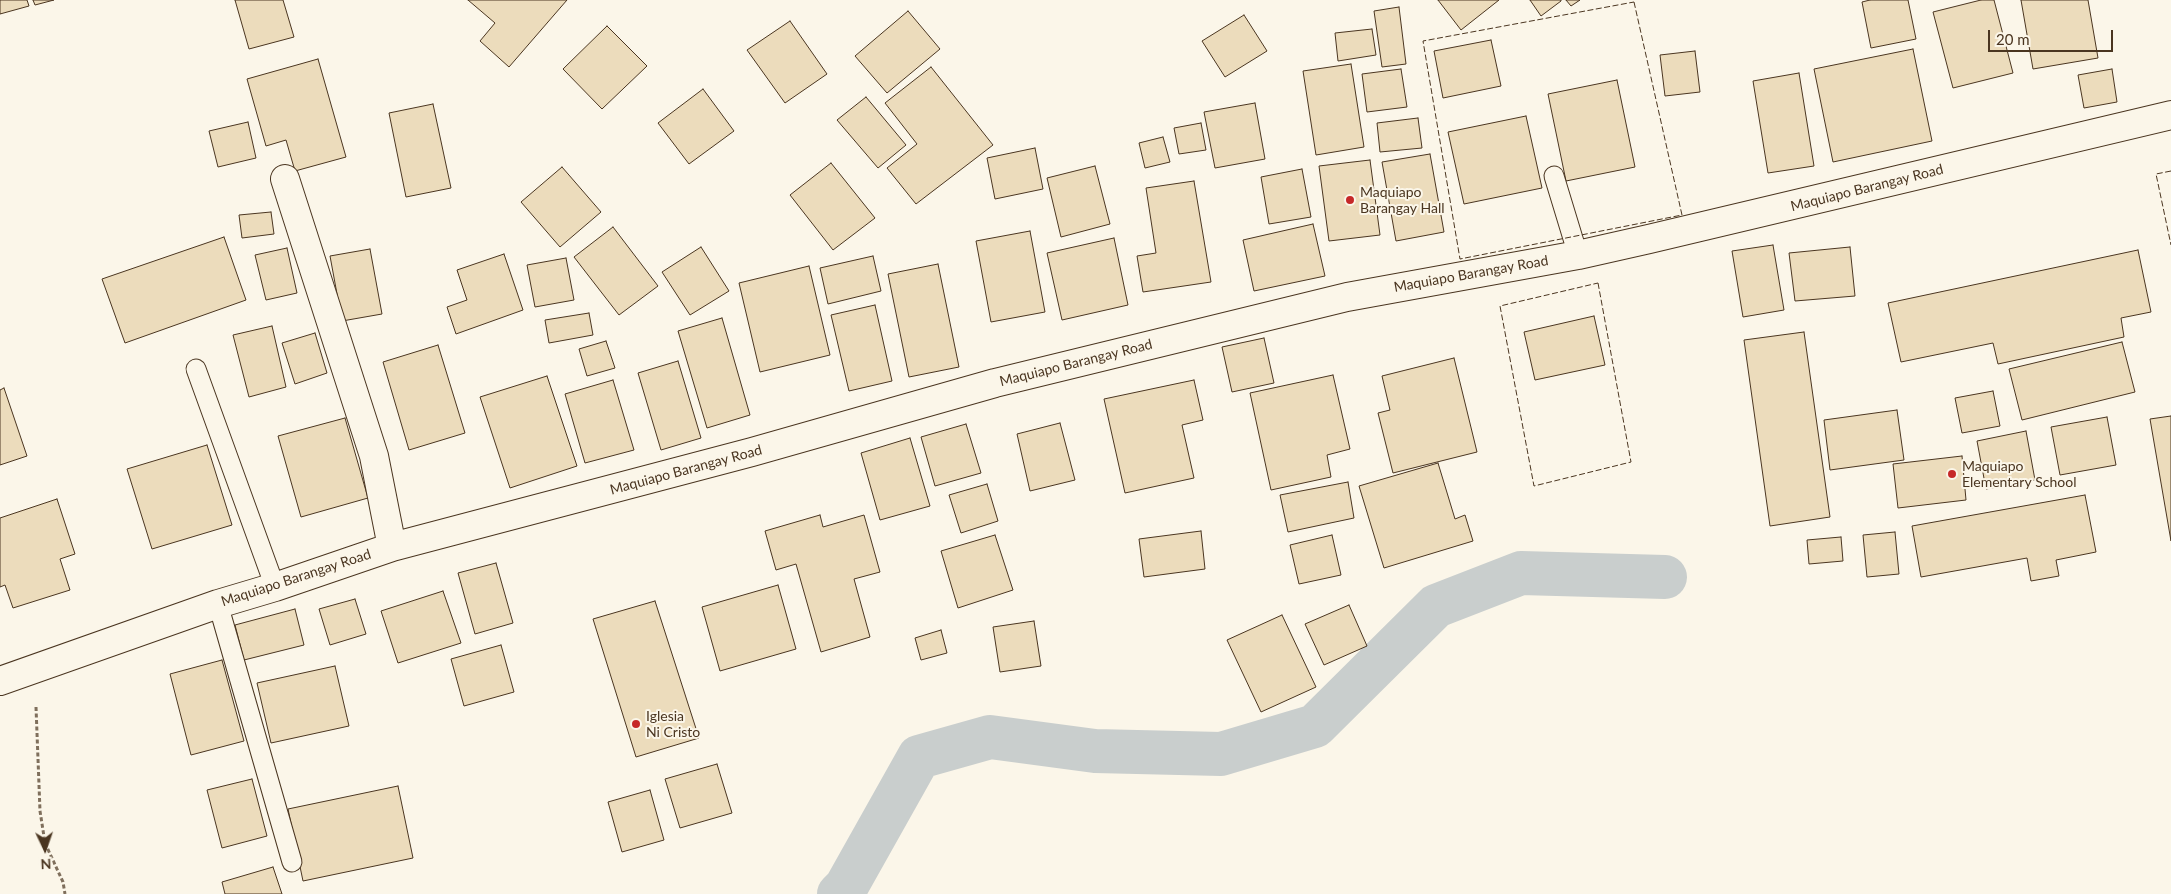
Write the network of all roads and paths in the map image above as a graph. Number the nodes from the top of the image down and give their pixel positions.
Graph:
1 (2171, 115) edge
2 (1554, 176) dead end
3 (285, 179) dead end
4 (1578, 255) junction
5 (196, 369) dead end
6 (392, 547) junction
7 (275, 588) junction
8 (218, 604) junction
9 (31, 670) junction
10 (0, 681) edge
11 (292, 862) dead end
12 (65, 894) edge

1 - 4 street, Maquiapo Barangay Road
2 - 4 lane
3 - 6 street
4 - 6 street, Maquiapo Barangay Road
5 - 7 lane
6 - 7 street, Maquiapo Barangay Road
7 - 8 street, Maquiapo Barangay Road
8 - 9 street, Maquiapo Barangay Road
8 - 11 lane
9 - 10 street, Maquiapo Barangay Road
9 - 12 path

